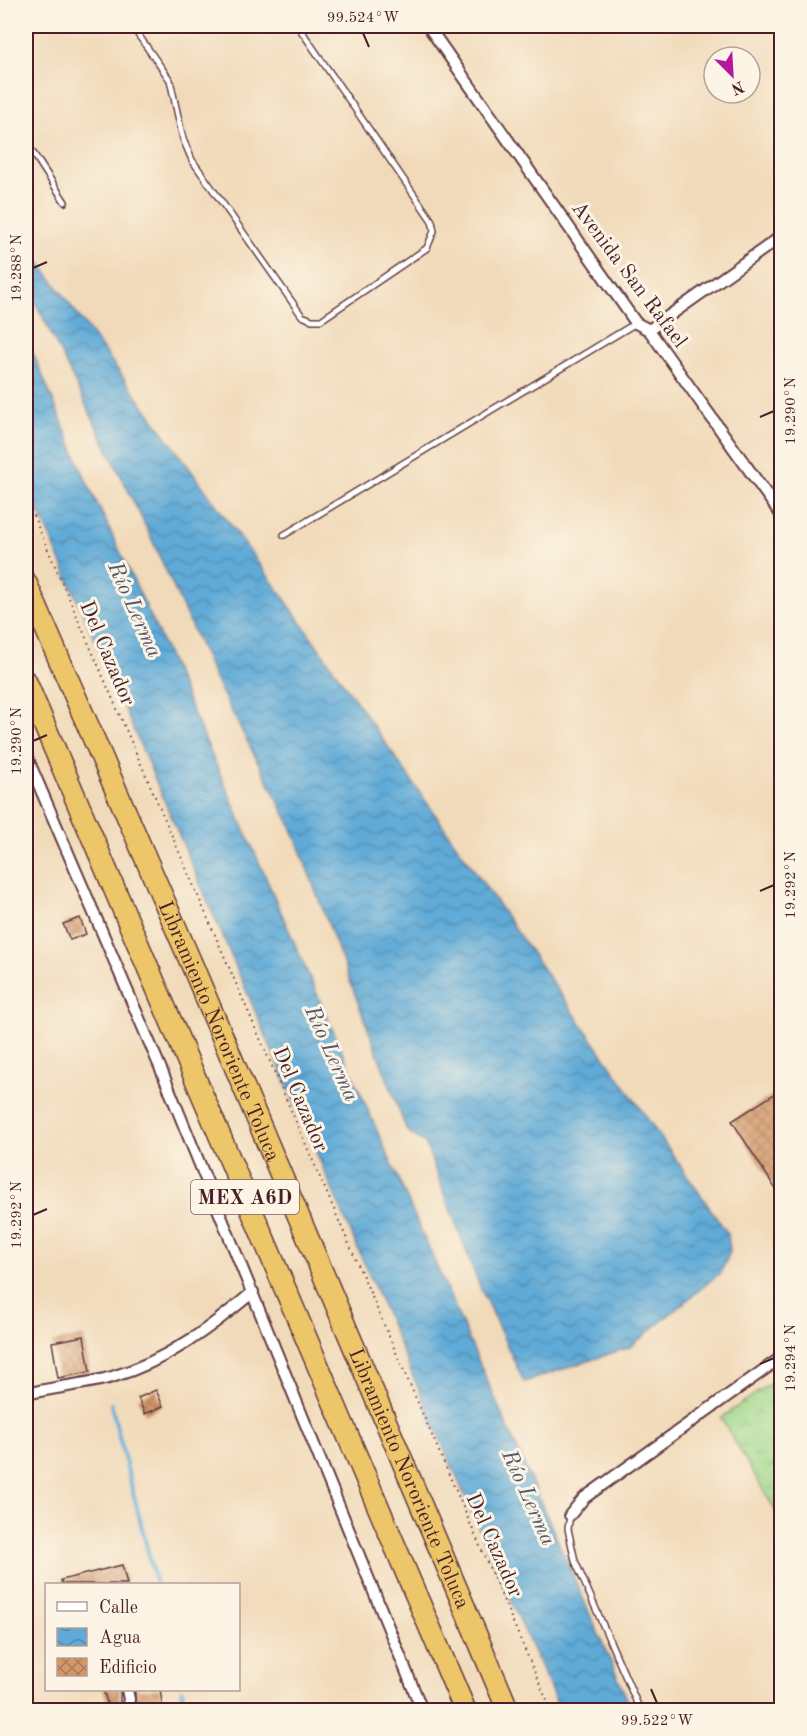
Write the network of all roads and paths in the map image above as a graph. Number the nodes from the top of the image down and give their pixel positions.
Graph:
1 (132, 26) edge
2 (298, 26) edge
3 (428, 26) edge
4 (26, 142) edge
5 (65, 202) dead end
6 (782, 236) edge
7 (636, 323) junction
8 (649, 330) junction
9 (26, 499) edge
10 (782, 516) edge
11 (284, 536) dead end
12 (26, 583) edge
13 (26, 682) edge
14 (26, 755) edge
15 (253, 1292) junction
16 (782, 1357) edge
17 (26, 1394) edge
18 (570, 1515) joint
19 (127, 1691) edge
20 (127, 1710) edge
21 (422, 1710) edge
22 (465, 1710) edge
23 (508, 1710) edge
24 (551, 1710) edge
25 (640, 1710) edge

1 - 2 lane
3 - 7 street, Avenida San Rafael
4 - 5 lane
6 - 8 street
7 - 8 street, Avenida San Rafael
7 - 11 lane
8 - 10 street, Avenida San Rafael
9 - 24 path, Del Cazador
12 - 23 highway, Libramiento Nororiente Toluca / MEX A6D
13 - 22 highway, Libramiento Nororiente Toluca / MEX A6D
14 - 15 street
15 - 17 street
15 - 21 street
16 - 18 street
18 - 25 lane
19 - 20 street

